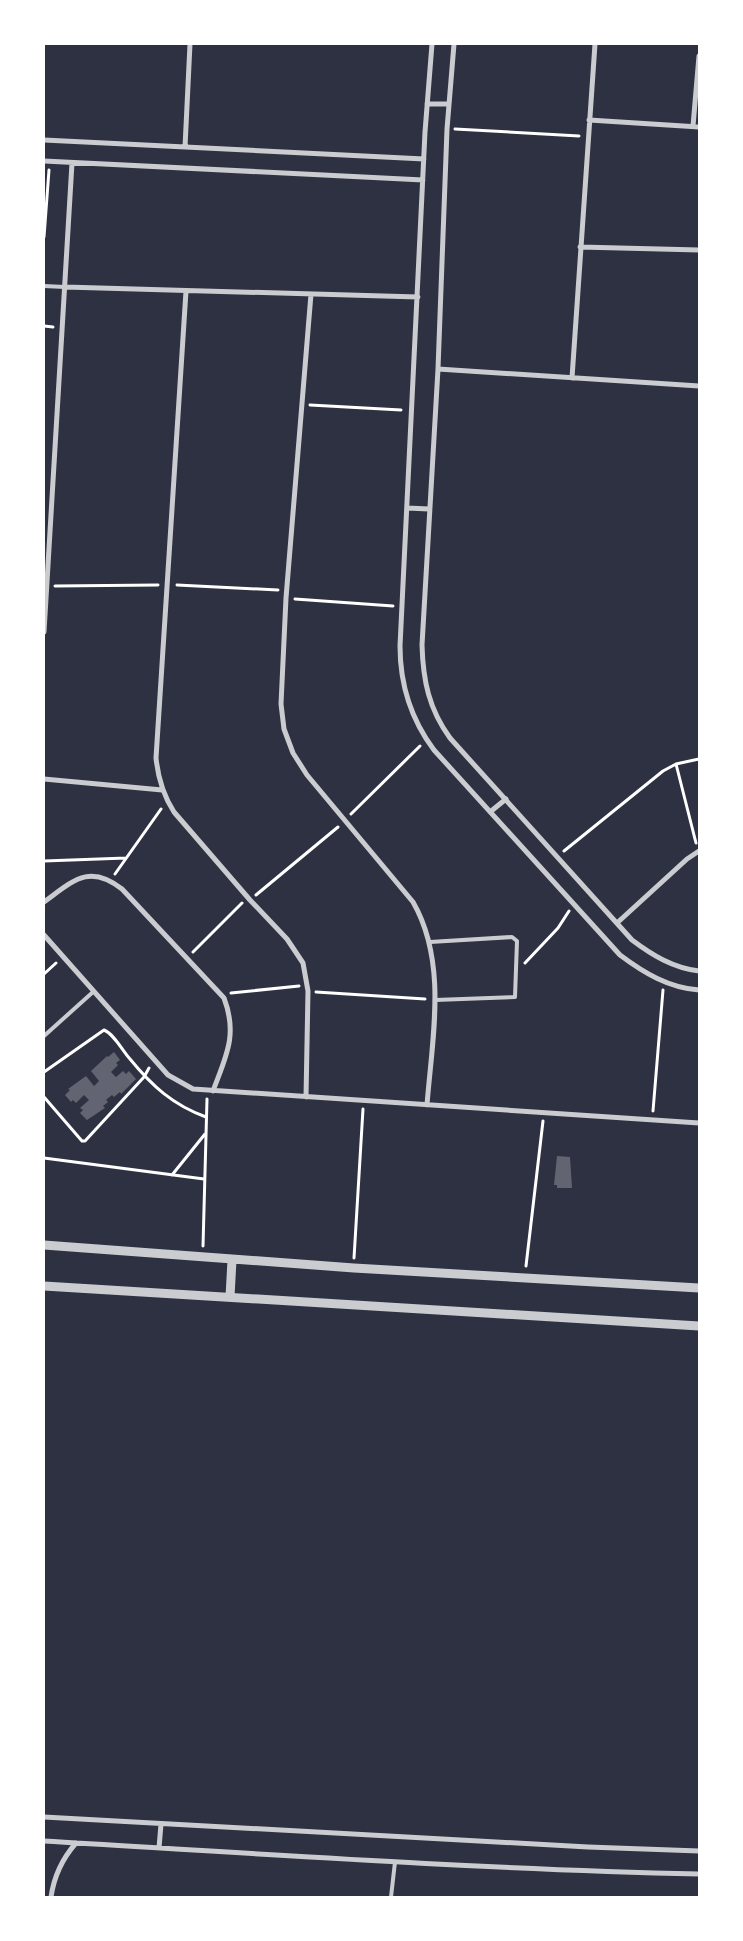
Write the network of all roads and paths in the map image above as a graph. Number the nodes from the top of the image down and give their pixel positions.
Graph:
1 (190, 44) edge
2 (432, 44) edge
3 (454, 44) edge
4 (595, 44) edge
5 (699, 56) edge
6 (427, 104) junction
7 (449, 104) junction
8 (589, 120) junction
9 (693, 126) junction
10 (699, 127) edge
11 (447, 129) junction
12 (588, 137) junction
13 (44, 140) edge
14 (185, 147) junction
15 (424, 159) junction
16 (46, 162) edge
17 (72, 163) junction
18 (423, 180) junction
19 (44, 237) edge
20 (580, 247) junction
21 (699, 250) edge
22 (44, 286) edge
23 (65, 287) junction
24 (186, 290) junction
25 (311, 294) junction
26 (418, 297) junction
27 (438, 369) junction
28 (572, 378) junction
29 (699, 386) edge
30 (302, 405) junction
31 (412, 411) junction
32 (407, 508) junction
33 (429, 509) junction
34 (45, 586) edge
35 (286, 598) junction
36 (402, 606) junction
37 (44, 632) edge
38 (426, 740) junction
39 (699, 759) edge
40 (676, 764) junction
41 (44, 779) edge
42 (162, 790) junction
43 (506, 799) junction
44 (167, 801) junction
45 (490, 812) junction
46 (345, 820) junction
47 (699, 851) edge
48 (558, 856) junction
49 (126, 858) junction
50 (44, 861) edge
51 (111, 880) junction
52 (249, 899) junction
53 (44, 902) edge
54 (574, 903) junction
55 (617, 923) junction
56 (44, 935) edge
57 (430, 942) junction
58 (62, 957) junction
59 (186, 958) junction
60 (44, 964) edge
61 (48, 970) junction
62 (517, 970) junction
63 (699, 971) edge
64 (44, 974) edge
65 (664, 982) junction
66 (308, 988) junction
67 (699, 990) edge
68 (93, 992) junction
69 (220, 994) junction
70 (435, 1000) junction
71 (44, 1036) edge
72 (44, 1072) edge
73 (144, 1077) junction
74 (210, 1091) junction
75 (44, 1096) edge
76 (306, 1097) junction
77 (363, 1101) junction
78 (427, 1105) junction
79 (544, 1113) junction
80 (206, 1117) junction
81 (652, 1120) junction
82 (699, 1123) edge
83 (206, 1134) junction
84 (44, 1158) edge
85 (172, 1174) junction
86 (204, 1179) junction
87 (44, 1245) edge
88 (204, 1256) junction
89 (232, 1260) junction
90 (354, 1268) junction
91 (525, 1278) junction
92 (44, 1286) edge
93 (699, 1288) edge
94 (230, 1297) junction
95 (699, 1326) edge
96 (44, 1817) edge
97 (161, 1824) junction
98 (44, 1841) edge
99 (76, 1843) junction
100 (160, 1848) junction
101 (699, 1851) edge
102 (394, 1862) junction
103 (699, 1874) edge
104 (51, 1897) edge
105 (391, 1897) edge

1 - 14 street
2 - 6 street
3 - 7 street
4 - 8 street
5 - 9 street
6 - 7 street
6 - 15 street
7 - 11 street
8 - 9 street
8 - 12 street
9 - 10 street
11 - 12 path
11 - 27 street
12 - 20 street
13 - 14 street
14 - 15 street
15 - 18 street
16 - 17 street
16 - 19 path
17 - 18 street
17 - 23 street
18 - 26 street
20 - 21 street
20 - 28 street
22 - 23 lane
23 - 24 street
23 - 34 street
24 - 25 street
24 - 42 street
25 - 26 street
25 - 30 street
26 - 31 street
27 - 28 street
27 - 33 street
28 - 29 street
30 - 31 path
30 - 35 street
31 - 32 street
32 - 33 street
32 - 36 street
33 - 43 street
34 - 37 street
35 - 36 path
35 - 46 street
36 - 38 street
38 - 45 street
38 - 46 path
39 - 40 path
40 - 47 path
40 - 48 path
41 - 42 street
42 - 44 street
43 - 45 street
43 - 48 street
44 - 49 path
44 - 52 street
45 - 54 street
46 - 52 path
46 - 57 street
47 - 55 street
48 - 55 street
49 - 50 path
49 - 51 path
51 - 53 street
51 - 59 street
52 - 59 path
52 - 66 street
54 - 62 path
54 - 65 street
55 - 63 street
56 - 58 street
57 - 62 lane
57 - 70 street
58 - 61 path
58 - 68 street
59 - 69 street
60 - 61 path
61 - 64 path
62 - 70 lane
65 - 67 street
65 - 81 path
66 - 69 path
66 - 70 path
66 - 76 street
68 - 71 lane
68 - 74 street
69 - 74 street
70 - 78 street
72 - 73 path
73 - 75 path
73 - 80 path
74 - 76 street
74 - 80 path
76 - 77 street
77 - 78 street
77 - 90 path
78 - 79 street
79 - 81 street
79 - 91 path
80 - 83 path
81 - 82 street
83 - 85 path
83 - 86 path
84 - 85 path
85 - 86 path
86 - 88 path
87 - 88 street
88 - 89 street
89 - 90 street
89 - 94 street
90 - 91 street
91 - 93 street
92 - 94 street
94 - 95 street
96 - 97 street
97 - 100 street
97 - 101 street
98 - 99 street
99 - 100 street
99 - 104 street
100 - 102 street
102 - 103 street
102 - 105 lane

